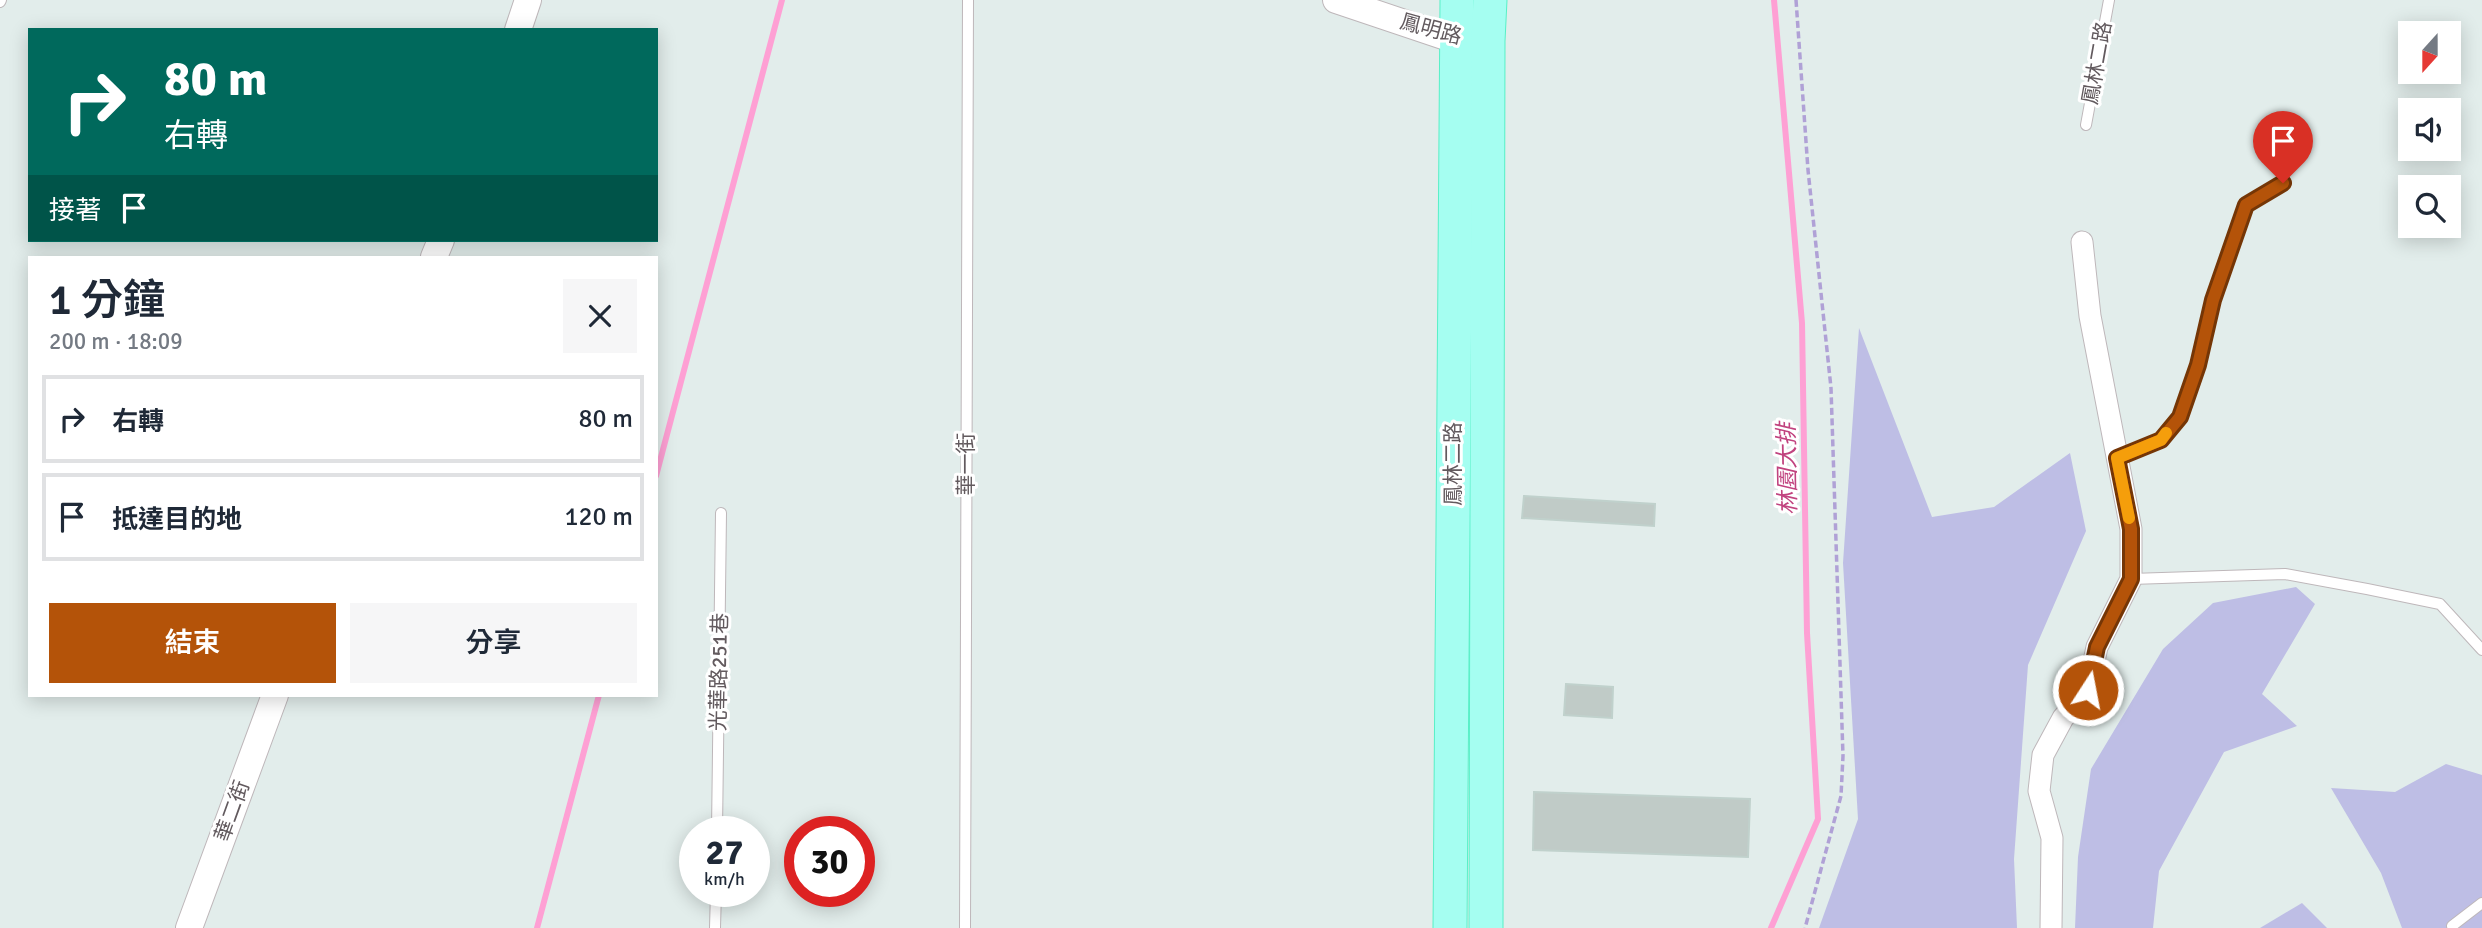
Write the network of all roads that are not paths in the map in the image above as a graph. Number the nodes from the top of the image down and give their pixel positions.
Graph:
1 (528, 0) edge
2 (968, 0) edge
3 (1336, 0) edge
4 (1457, 0) edge
5 (1490, 0) edge
6 (2109, 0) edge
7 (518, 28) edge
8 (1472, 40) junction
9 (2086, 125) dead end
10 (2283, 183) dead end
11 (2082, 242) dead end
12 (2117, 458) junction
13 (721, 513) dead end
14 (2131, 579) junction
15 (2482, 650) edge
16 (274, 697) edge
17 (717, 816) edge
18 (2482, 903) edge
19 (716, 907) edge
20 (2452, 926) edge
21 (189, 928) edge
22 (715, 928) edge
23 (965, 928) edge
24 (1450, 928) edge
25 (1486, 928) edge
26 (2051, 928) edge

1 - 7 street
2 - 23 lane, 華一街
3 - 8 street, 鳳明路
4 - 8 main road, 鳳林二路
5 - 8 main road, 鳳林二路
6 - 9 lane, 鳳林二路
8 - 24 main road, 鳳林二路
8 - 25 main road, 鳳林二路
10 - 12 lane
11 - 12 street
12 - 14 street
13 - 17 lane, 光華路251巷
14 - 15 lane
14 - 26 street
16 - 21 street, 華二街
18 - 20 lane
19 - 22 lane

